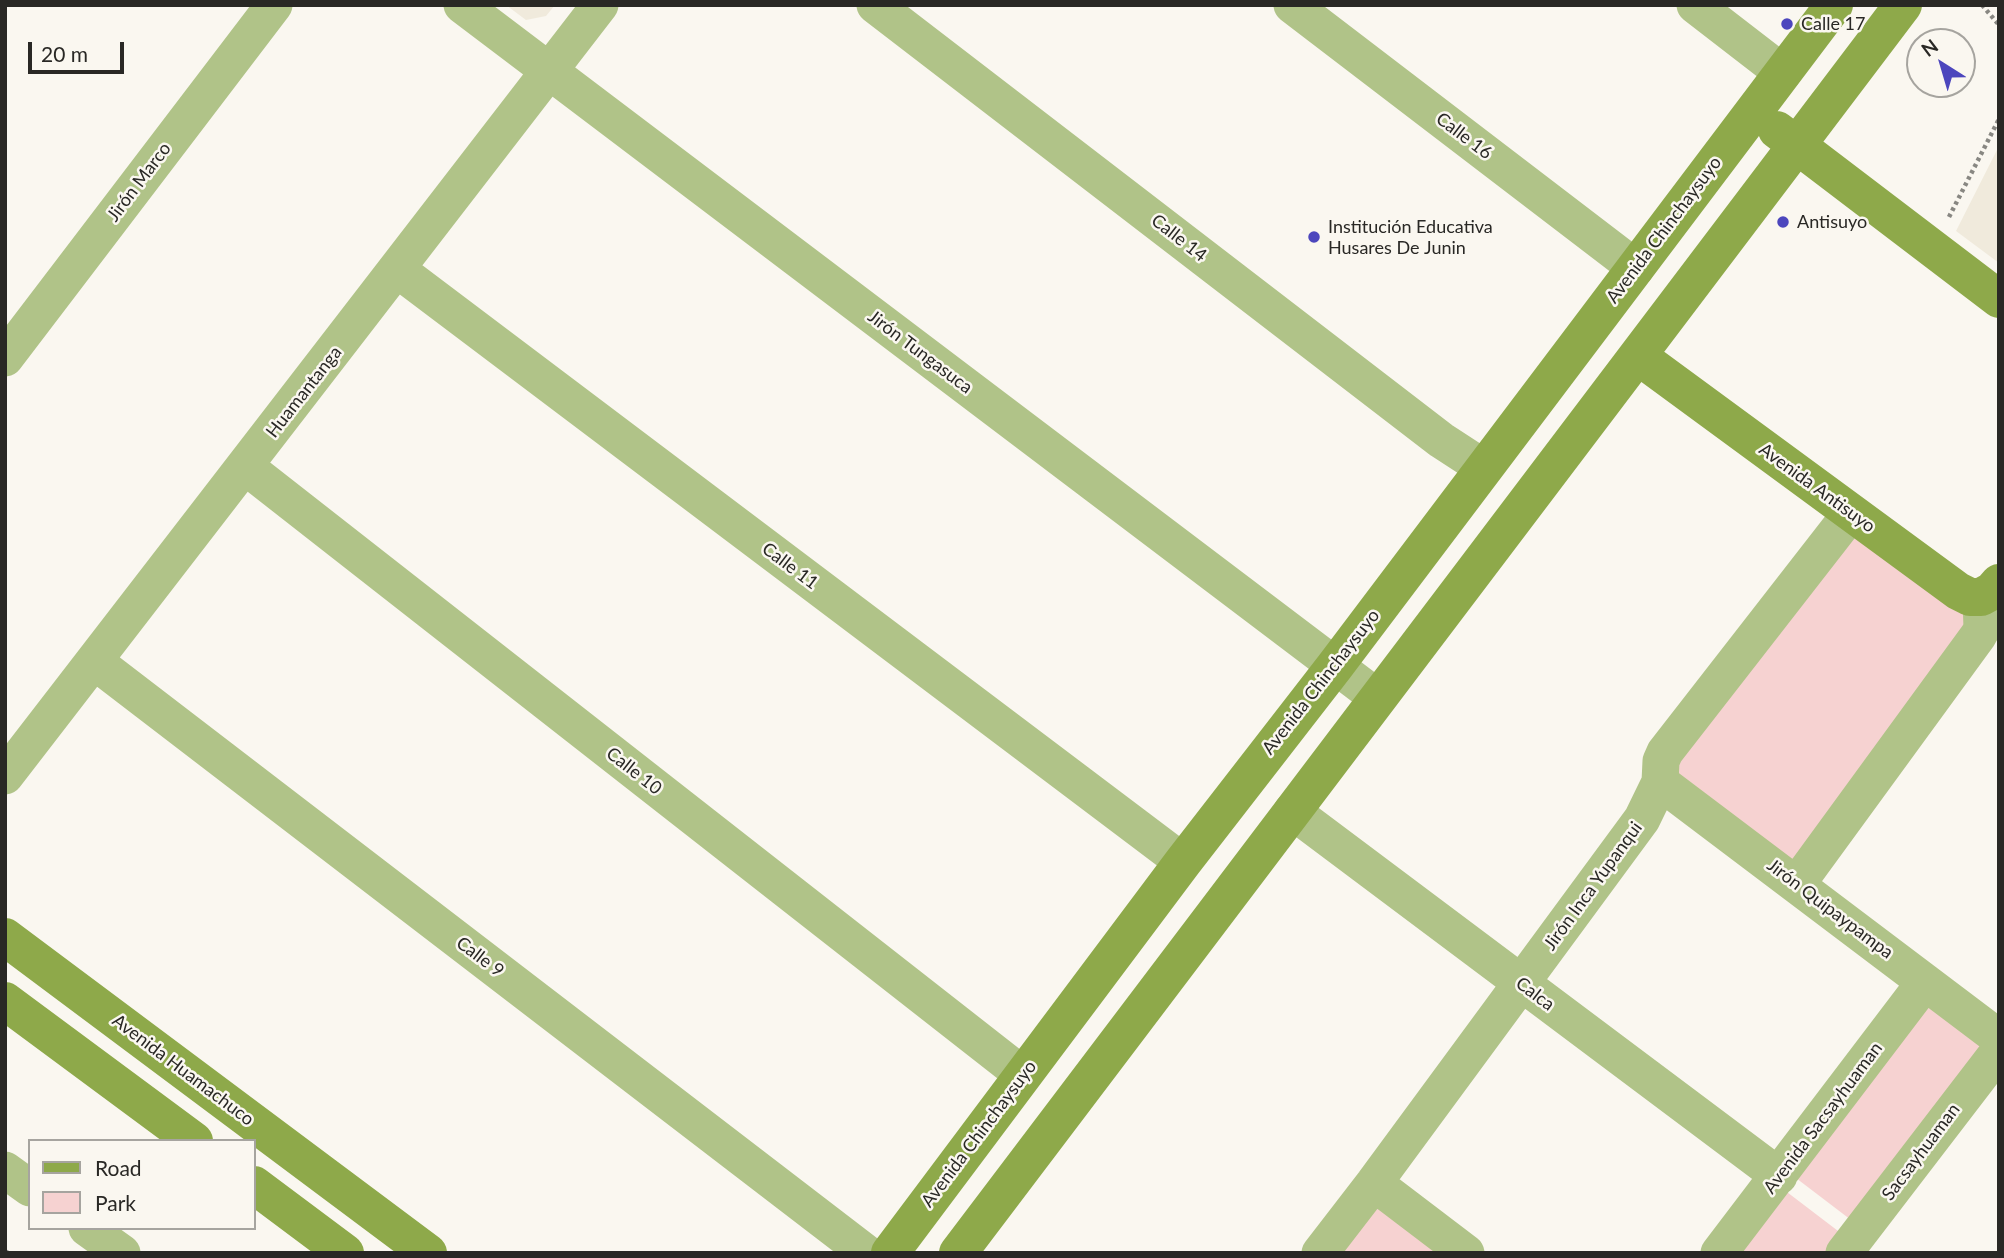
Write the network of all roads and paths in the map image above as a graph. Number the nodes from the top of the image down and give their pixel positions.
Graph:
1 (274, 5) edge
2 (462, 5) edge
3 (600, 5) edge
4 (875, 5) edge
5 (1292, 5) edge
6 (1695, 5) edge
7 (1835, 5) edge
8 (1903, 5) edge
9 (1982, 5) edge
10 (1999, 26) edge
11 (551, 71) junction
12 (1783, 72) junction
13 (1754, 112) junction
14 (1999, 118) edge
15 (1796, 145) junction
16 (1933, 249) junction
17 (1636, 268) junction
18 (398, 270) junction
19 (1999, 299) edge
20 (1637, 356) junction
21 (5, 358) edge
22 (246, 467) junction
23 (1484, 468) junction
24 (1852, 513) junction
25 (1990, 590) edge
26 (94, 661) junction
27 (1335, 666) junction
28 (1378, 698) junction
29 (5, 776) edge
30 (1660, 782) junction
31 (1292, 811) junction
32 (1183, 862) junction
33 (1797, 884) junction
34 (5, 937) edge
35 (1925, 982) junction
36 (1521, 984) junction
37 (5, 1000) edge
38 (1999, 1038) edge
39 (1999, 1051) edge
40 (1023, 1075) junction
41 (191, 1139) edge
42 (5, 1170) edge
43 (1779, 1176) junction
44 (1374, 1183) junction
45 (28, 1187) edge
46 (256, 1187) edge
47 (90, 1230) edge
48 (325, 1247) edge
49 (122, 1253) edge
50 (428, 1253) edge
51 (866, 1253) edge
52 (890, 1253) edge
53 (958, 1253) edge
54 (1320, 1253) edge
55 (1466, 1253) edge
56 (1719, 1253) edge
57 (1844, 1253) edge

1 - 21 street, Jirón Marco
2 - 11 street, Jirón Tungasuca
3 - 11 street, Huamantanga
4 - 23 street, Calle 14
5 - 17 street, Calle 16
6 - 12 street
7 - 12 main road
8 - 15 main road
9 - 10 path
11 - 18 street, Huamantanga
11 - 27 street, Jirón Tungasuca
12 - 13 main road
13 - 15 main road
13 - 17 main road, Avenida Chinchaysuyo
14 - 16 path
15 - 16 main road
15 - 20 main road
16 - 19 main road
17 - 23 main road, Avenida Chinchaysuyo
18 - 22 street, Huamantanga
18 - 32 street, Calle 11
20 - 24 main road, Avenida Antisuyo
20 - 28 main road
22 - 26 street, Huamantanga
22 - 40 street, Calle 10
23 - 27 main road, Avenida Chinchaysuyo
24 - 25 main road, Avenida Antisuyo
24 - 30 street, Jirón Inca Yupanqui
25 - 33 street
26 - 29 street, Huamantanga
26 - 51 street, Calle 9
27 - 28 street, Jirón Tungasuca
27 - 32 main road, Avenida Chinchaysuyo
28 - 31 main road
30 - 33 street, Jirón Quipaypampa
30 - 36 street, Jirón Inca Yupanqui
31 - 36 street, Calca
31 - 53 main road
32 - 40 main road, Avenida Chinchaysuyo
33 - 35 street, Jirón Quipaypampa
34 - 50 main road, Avenida Huamachuco
35 - 38 street, Jirón Quipaypampa
35 - 43 street, Avenida Sacsayhuaman
36 - 43 street, Calca
36 - 44 street, Jirón Inca Yupanqui
37 - 41 main road
39 - 57 street, Sacsayhuaman
40 - 52 main road, Avenida Chinchaysuyo
42 - 45 street
43 - 56 street, Avenida Sacsayhuaman
44 - 54 street, Jirón Inca Yupanqui
44 - 55 street
46 - 48 main road
47 - 49 street

